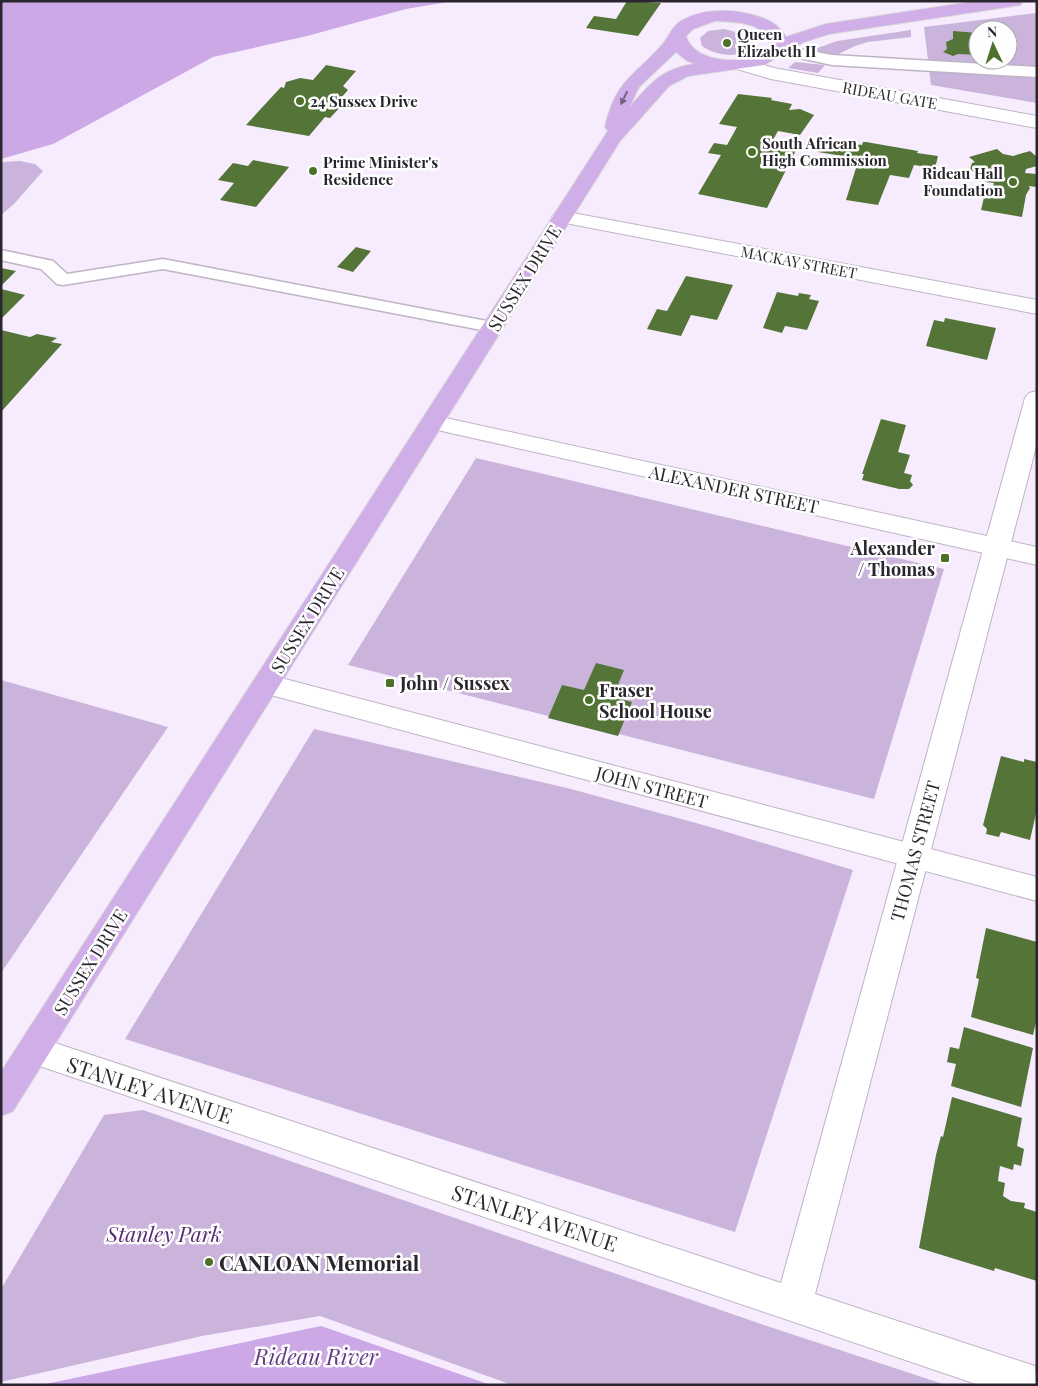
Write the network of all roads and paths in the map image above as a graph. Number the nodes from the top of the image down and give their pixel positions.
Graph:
1 (983, 1) edge
2 (1014, 1) edge
3 (748, 18) junction
4 (675, 41) junction
5 (778, 48) junction
6 (735, 65) junction
7 (1037, 72) edge
8 (1037, 122) edge
9 (612, 138) junction
10 (562, 217) junction
11 (1, 255) edge
12 (1037, 307) edge
13 (492, 327) junction
14 (1037, 398) edge
15 (432, 422) junction
16 (996, 547) junction
17 (1037, 556) edge
18 (266, 684) junction
19 (913, 856) junction
20 (1037, 889) edge
21 (34, 1050) junction
22 (1, 1101) edge
23 (794, 1303) junction
24 (1035, 1385) edge

1 - 3 main road
2 - 5 main road, SUSSEX DRIVE
3 - 4 main road, SUSSEX DRIVE
3 - 5 main road
4 - 6 main road
4 -> 9 main road, SUSSEX DRIVE
5 - 6 main road, SUSSEX DRIVE
5 - 7 lane
6 - 8 street, RIDEAU GATE
6 - 9 main road, SUSSEX DRIVE
9 - 10 main road, SUSSEX DRIVE
10 - 12 street, MACKAY STREET
10 - 13 main road, SUSSEX DRIVE
11 - 13 lane
13 - 15 main road, SUSSEX DRIVE
14 - 16 street, THOMAS STREET
15 - 16 street, ALEXANDER STREET
15 - 18 main road, SUSSEX DRIVE
16 - 17 street, ALEXANDER STREET
16 - 19 street, THOMAS STREET
18 - 19 street, JOHN STREET
18 - 21 main road, SUSSEX DRIVE
19 - 20 street, JOHN STREET
19 - 23 street, THOMAS STREET
21 - 22 main road, SUSSEX DRIVE
21 - 23 street, STANLEY AVENUE
23 - 24 street, STANLEY AVENUE

